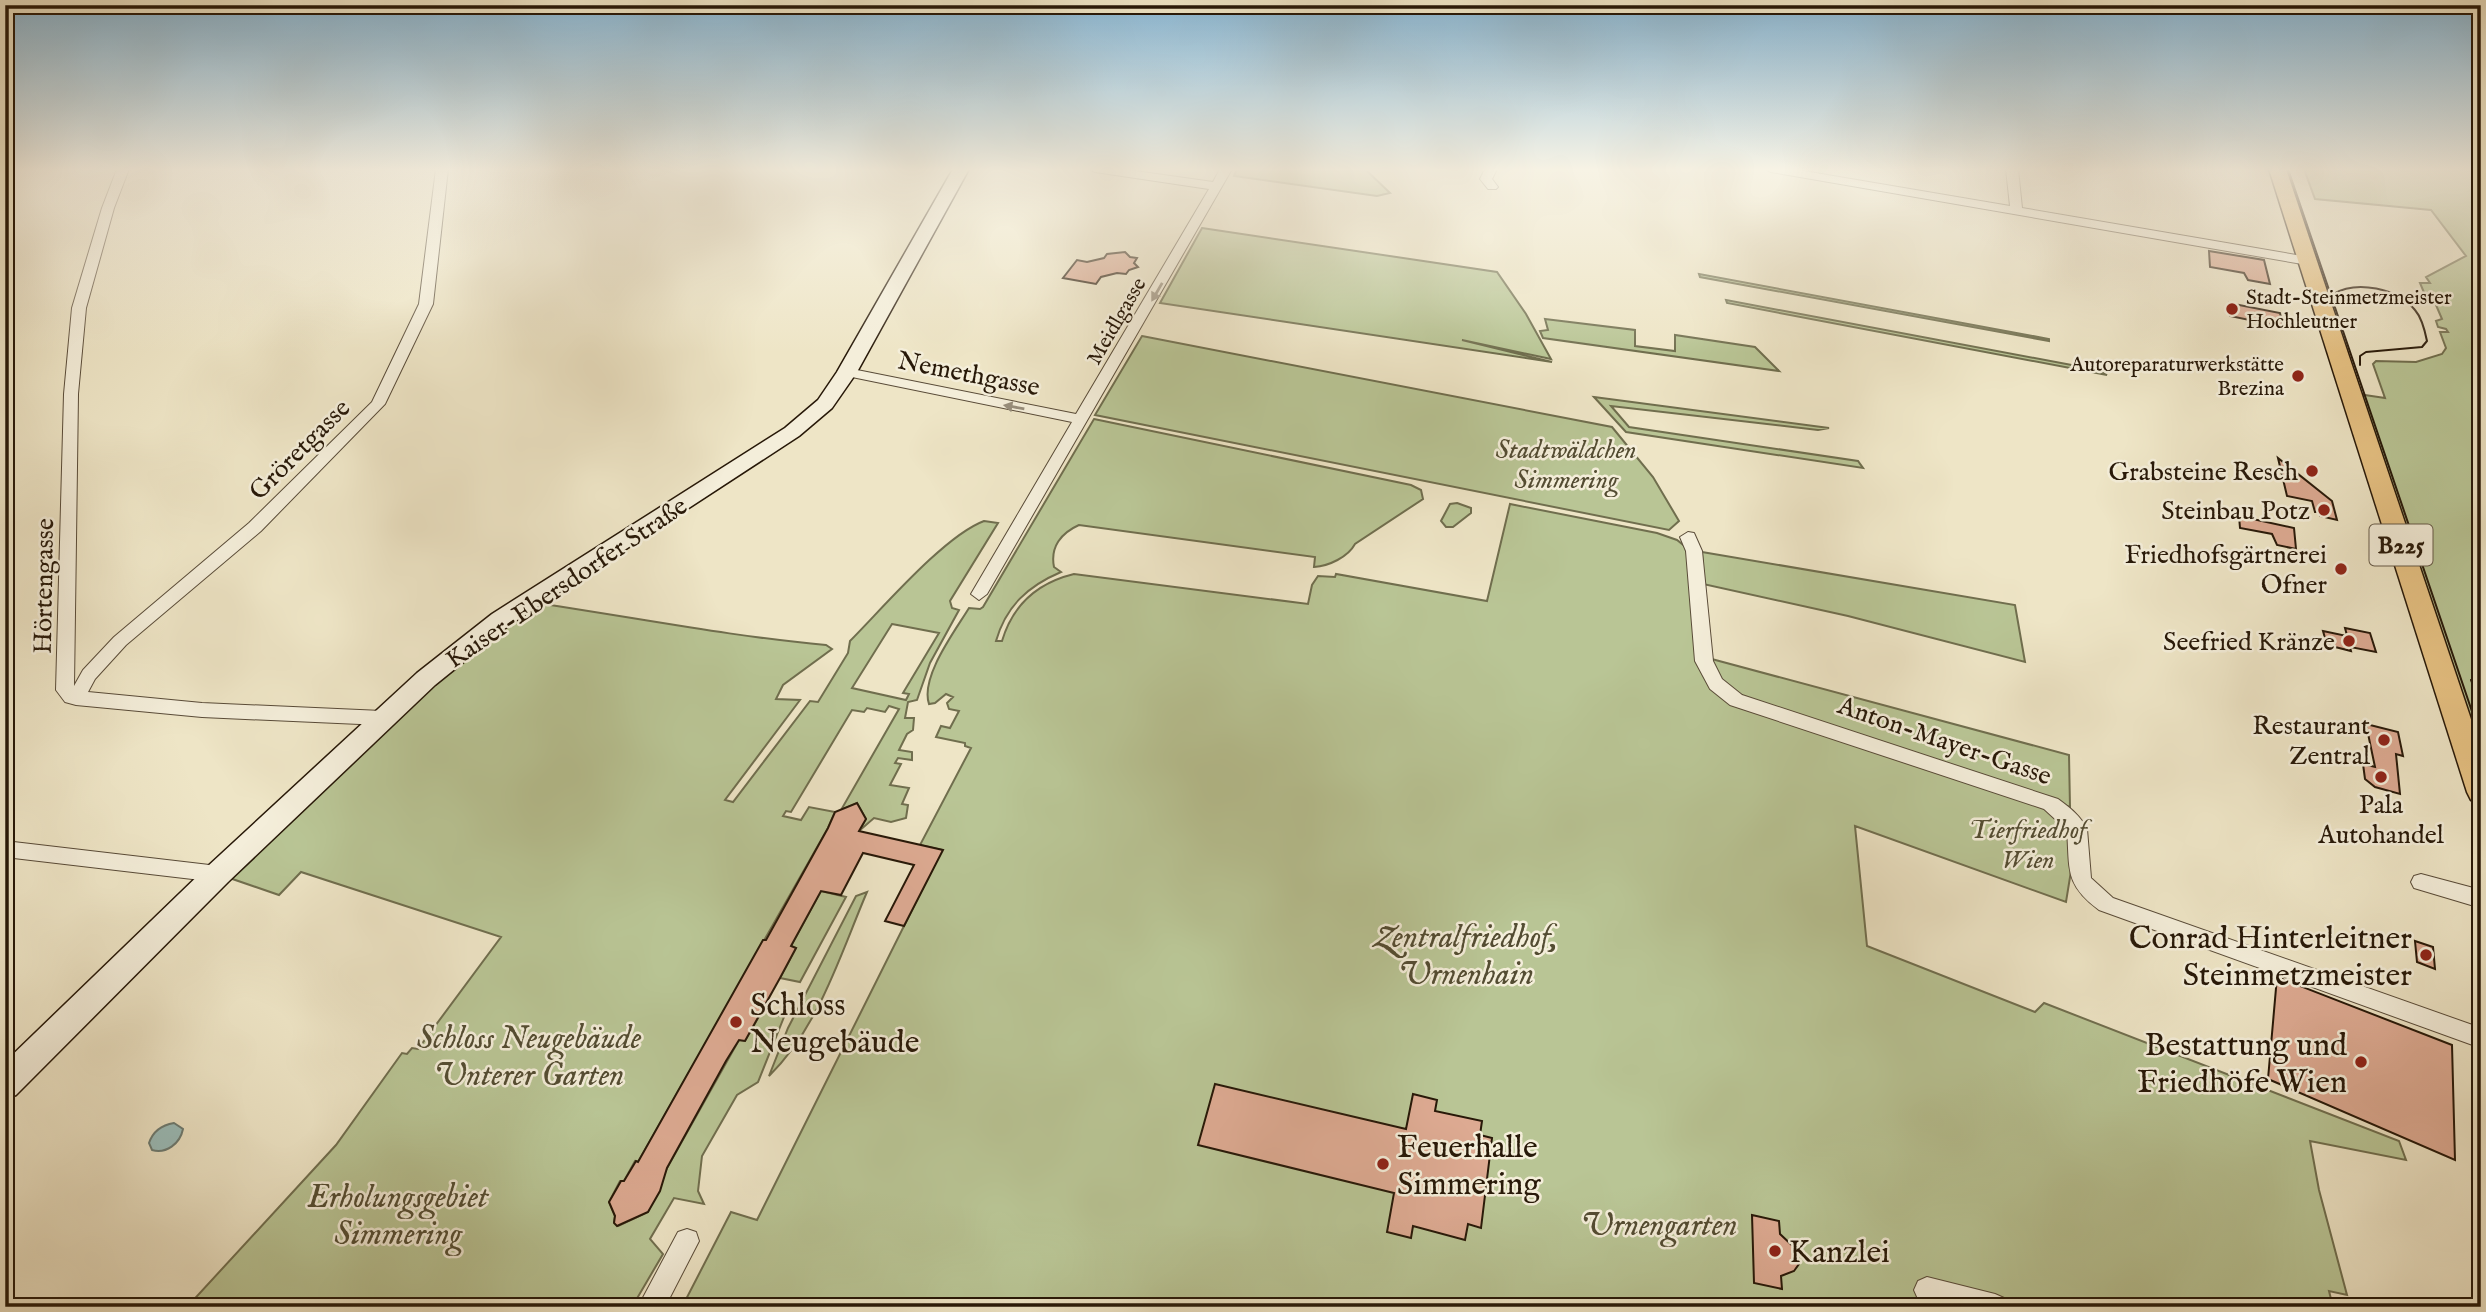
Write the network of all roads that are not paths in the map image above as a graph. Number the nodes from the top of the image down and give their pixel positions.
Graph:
1 (102, 230) edge
2 (435, 230) edge
3 (927, 230) edge
4 (1191, 230) edge
5 (2128, 230) edge
6 (2298, 230) edge
7 (2308, 261) junction
8 (847, 372) junction
9 (1082, 420) junction
10 (1688, 537) dead end
11 (979, 594) dead end
12 (76, 698) junction
13 (382, 718) junction
14 (2481, 792) edge
15 (5, 849) edge
16 (218, 874) junction
17 (2421, 882) dead end
18 (2481, 899) edge
19 (2481, 1038) edge
20 (5, 1084) edge
21 (687, 1241) dead end
22 (1927, 1290) dead end
23 (651, 1307) edge
24 (1994, 1307) edge

1 - 12 street, Hörtengasse
2 - 12 street, Gröretgasse
3 - 8 main road, Kaiser-Ebersdorfer Straße
4 -> 9 street, Meidlgasse
5 - 7 street
6 - 7 main road, B225
7 - 14 main road, B225
9 -> 8 street, Nemethgasse
8 - 13 main road, Kaiser-Ebersdorfer Straße
9 - 11 street, Meidlgasse
10 - 19 street, Anton-Mayer-Gasse
12 - 13 street
13 - 16 main road, Kaiser-Ebersdorfer Straße
15 - 16 street
16 - 20 main road, Kaiser-Ebersdorfer Straße
17 - 18 street
21 - 23 street
22 - 24 street

